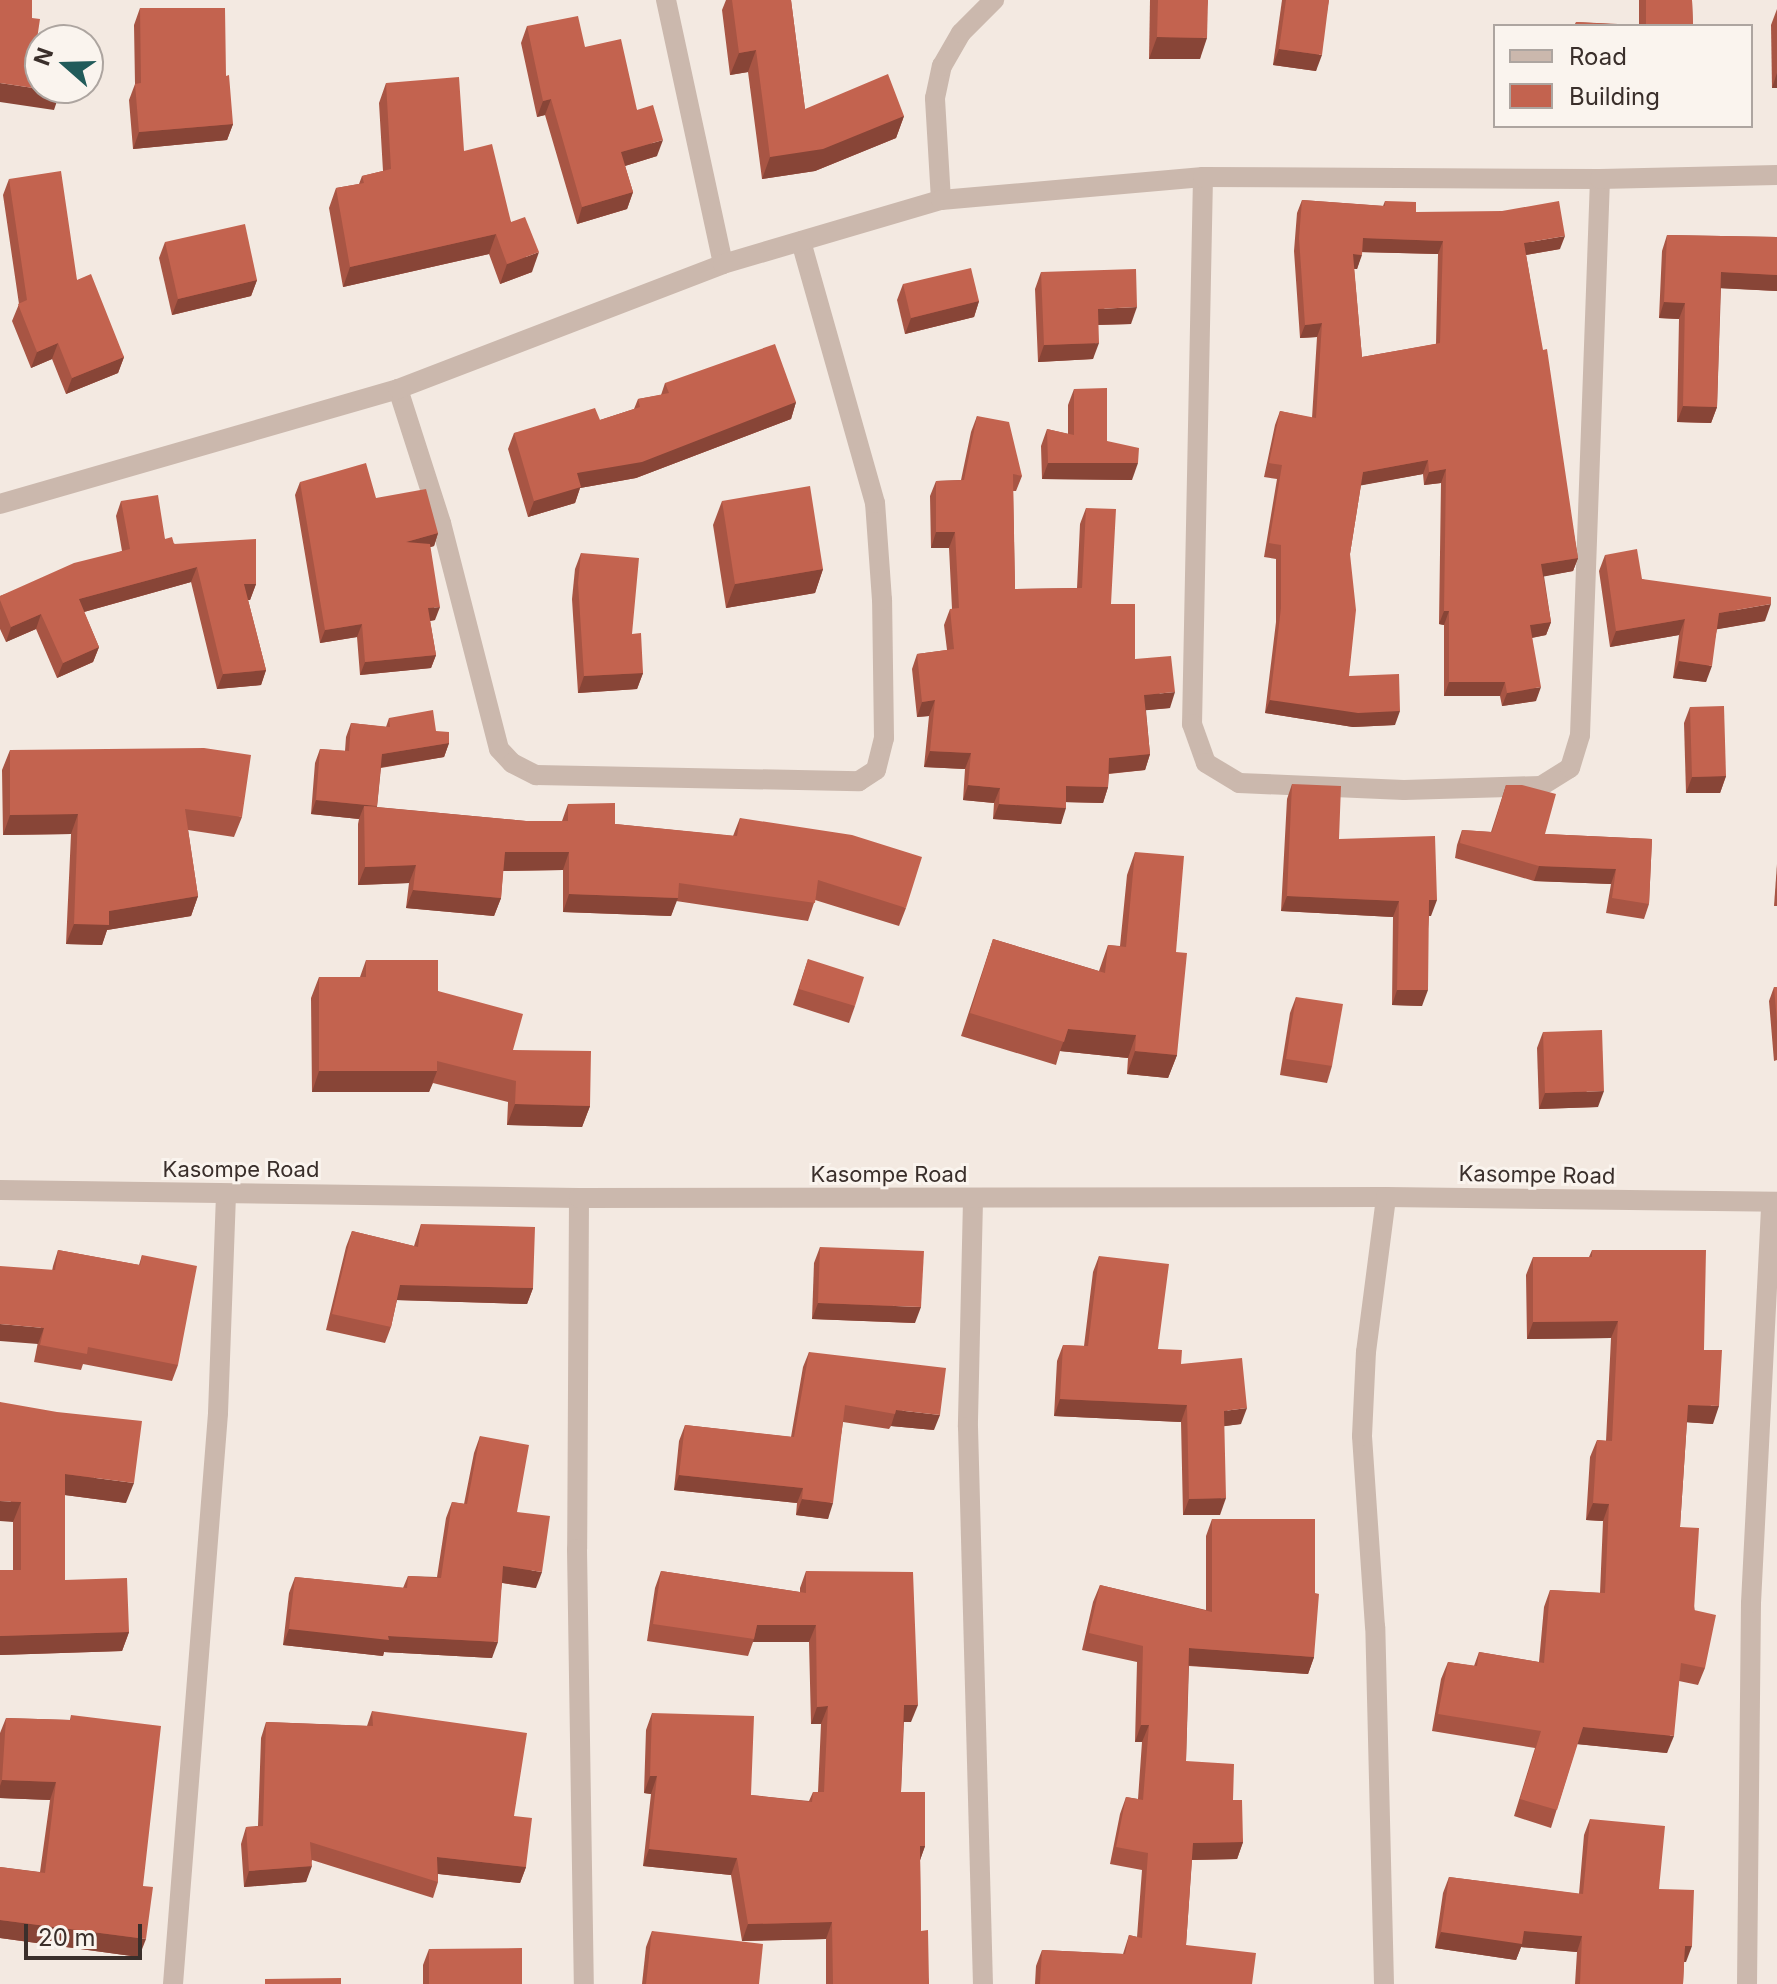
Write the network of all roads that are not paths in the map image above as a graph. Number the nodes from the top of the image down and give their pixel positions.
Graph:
1 (666, 0) edge
2 (994, 0) edge
3 (1777, 175) edge
4 (1203, 177) junction
5 (1600, 179) junction
6 (941, 200) junction
7 (801, 241) junction
8 (723, 264) junction
9 (398, 389) junction
10 (0, 504) edge
11 (0, 1190) edge
12 (226, 1195) junction
13 (1386, 1197) junction
14 (579, 1198) junction
15 (973, 1200) junction
16 (1774, 1202) edge
17 (173, 1984) edge
18 (584, 1984) edge
19 (983, 1984) edge
20 (1384, 1984) edge
21 (1747, 1984) edge

1 - 8 street
2 - 6 street
3 - 5 street
4 - 5 street
4 - 5 street
4 - 6 street
6 - 7 street
7 - 8 street
7 - 9 street
8 - 9 street
9 - 10 street
11 - 12 street, Kasompe Road
12 - 14 street, Kasompe Road
12 - 17 street
13 - 15 street, Kasompe Road
13 - 16 street, Kasompe Road
13 - 20 street
14 - 15 street, Kasompe Road
14 - 18 street
15 - 19 street
16 - 21 street

